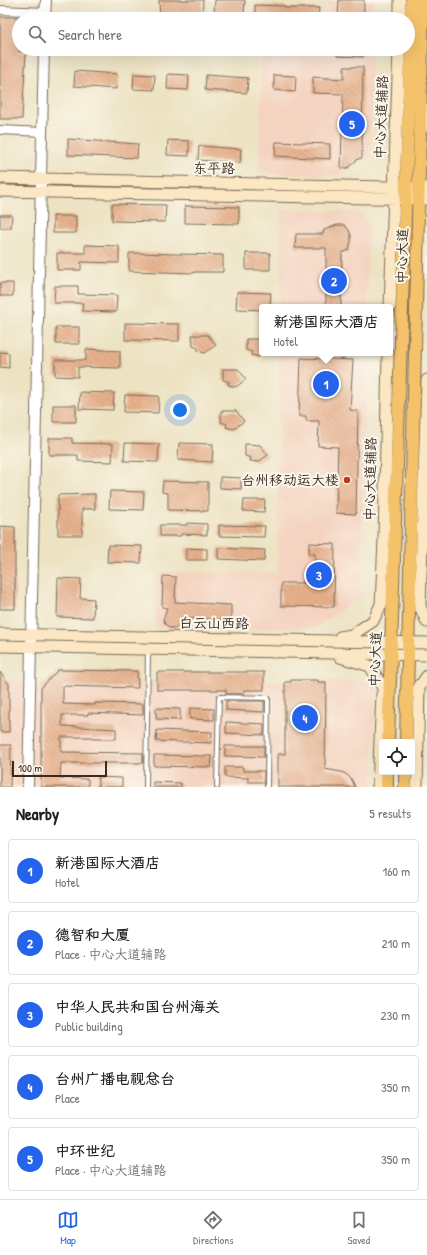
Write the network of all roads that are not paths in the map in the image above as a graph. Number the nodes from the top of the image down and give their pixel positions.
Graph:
1 (46, 0) edge
2 (400, 0) edge
3 (412, 0) edge
4 (423, 0) edge
5 (0, 10) edge
6 (15, 12) edge
7 (45, 12) edge
8 (400, 12) edge
9 (412, 12) edge
10 (44, 56) edge
11 (399, 56) edge
12 (414, 56) edge
13 (427, 109) edge
14 (427, 113) edge
15 (0, 130) edge
16 (43, 132) junction
17 (419, 139) junction
18 (0, 178) edge
19 (40, 179) junction
20 (394, 187) junction
21 (0, 191) edge
22 (40, 191) junction
23 (419, 194) edge
24 (394, 199) junction
25 (390, 304) edge
26 (388, 356) edge
27 (427, 380) edge
28 (393, 577) junction
29 (410, 585) junction
30 (380, 605) junction
31 (420, 608) junction
32 (427, 622) edge
33 (0, 634) edge
34 (31, 634) junction
35 (324, 641) junction
36 (427, 643) edge
37 (0, 646) edge
38 (31, 646) junction
39 (390, 648) junction
40 (409, 648) junction
41 (148, 649) junction
42 (318, 652) junction
43 (427, 655) edge
44 (427, 676) edge
45 (419, 685) junction
46 (382, 686) junction
47 (407, 708) junction
48 (389, 712) junction
49 (388, 739) edge
50 (406, 739) edge
51 (387, 775) edge
52 (405, 775) edge
53 (28, 787) edge
54 (146, 787) edge
55 (217, 787) edge
56 (267, 787) edge
57 (378, 787) edge
58 (387, 787) edge
59 (405, 787) edge
60 (417, 787) edge

1 - 7 street
2 - 8 main road
3 - 9 main road, 中心大道
4 - 17 main road, 中心大道
5 - 6 street
10 - 16 street
11 - 20 main road, 中心大道辅路
12 - 23 main road, 中心大道
13 - 14 main road
14 - 17 main road
15 - 16 street
16 - 19 street
17 - 23 main road, 中心大道
18 - 19 main road, 东平路
19 - 20 main road, 东平路
19 - 22 street
20 - 23 main road, 东平路
20 - 24 main road, 中心大道辅路
21 - 22 main road, 东平路
22 - 24 main road, 东平路
22 - 34 street
23 - 24 main road, 东平路
23 - 28 main road, 中心大道
23 - 29 main road, 中心大道
24 - 25 main road, 中心大道辅路
26 - 30 main road, 中心大道辅路
27 - 31 main road
28 - 30 main road, 中心大道
28 - 39 main road, 中心大道
29 - 31 main road, 中心大道
29 - 40 main road, 中心大道
30 - 35 main road, 中心大道
31 - 32 main road, 中心大道
33 - 34 main road, 白云山西路
34 - 35 main road, 白云山西路
34 - 38 street
35 - 39 main road, 白云山西路
36 - 40 main road, 白云山西路
37 - 38 main road, 白云山西路
38 - 41 main road, 白云山西路
38 - 53 street
39 - 40 main road, 白云山西路
39 - 42 main road, 白云山西路
39 - 48 main road, 中心大道
40 - 43 main road, 白云山西路
40 - 47 main road, 中心大道
41 - 42 main road, 白云山西路
41 - 54 lane
42 - 46 main road, 白云山西路
44 - 45 main road, 中心大道
45 - 47 main road, 中心大道
45 - 60 main road
46 - 48 main road, 白云山西路
46 - 57 main road
47 - 50 main road, 中心大道
48 - 49 main road, 中心大道
51 - 58 main road
52 - 59 main road
55 - 56 lane

